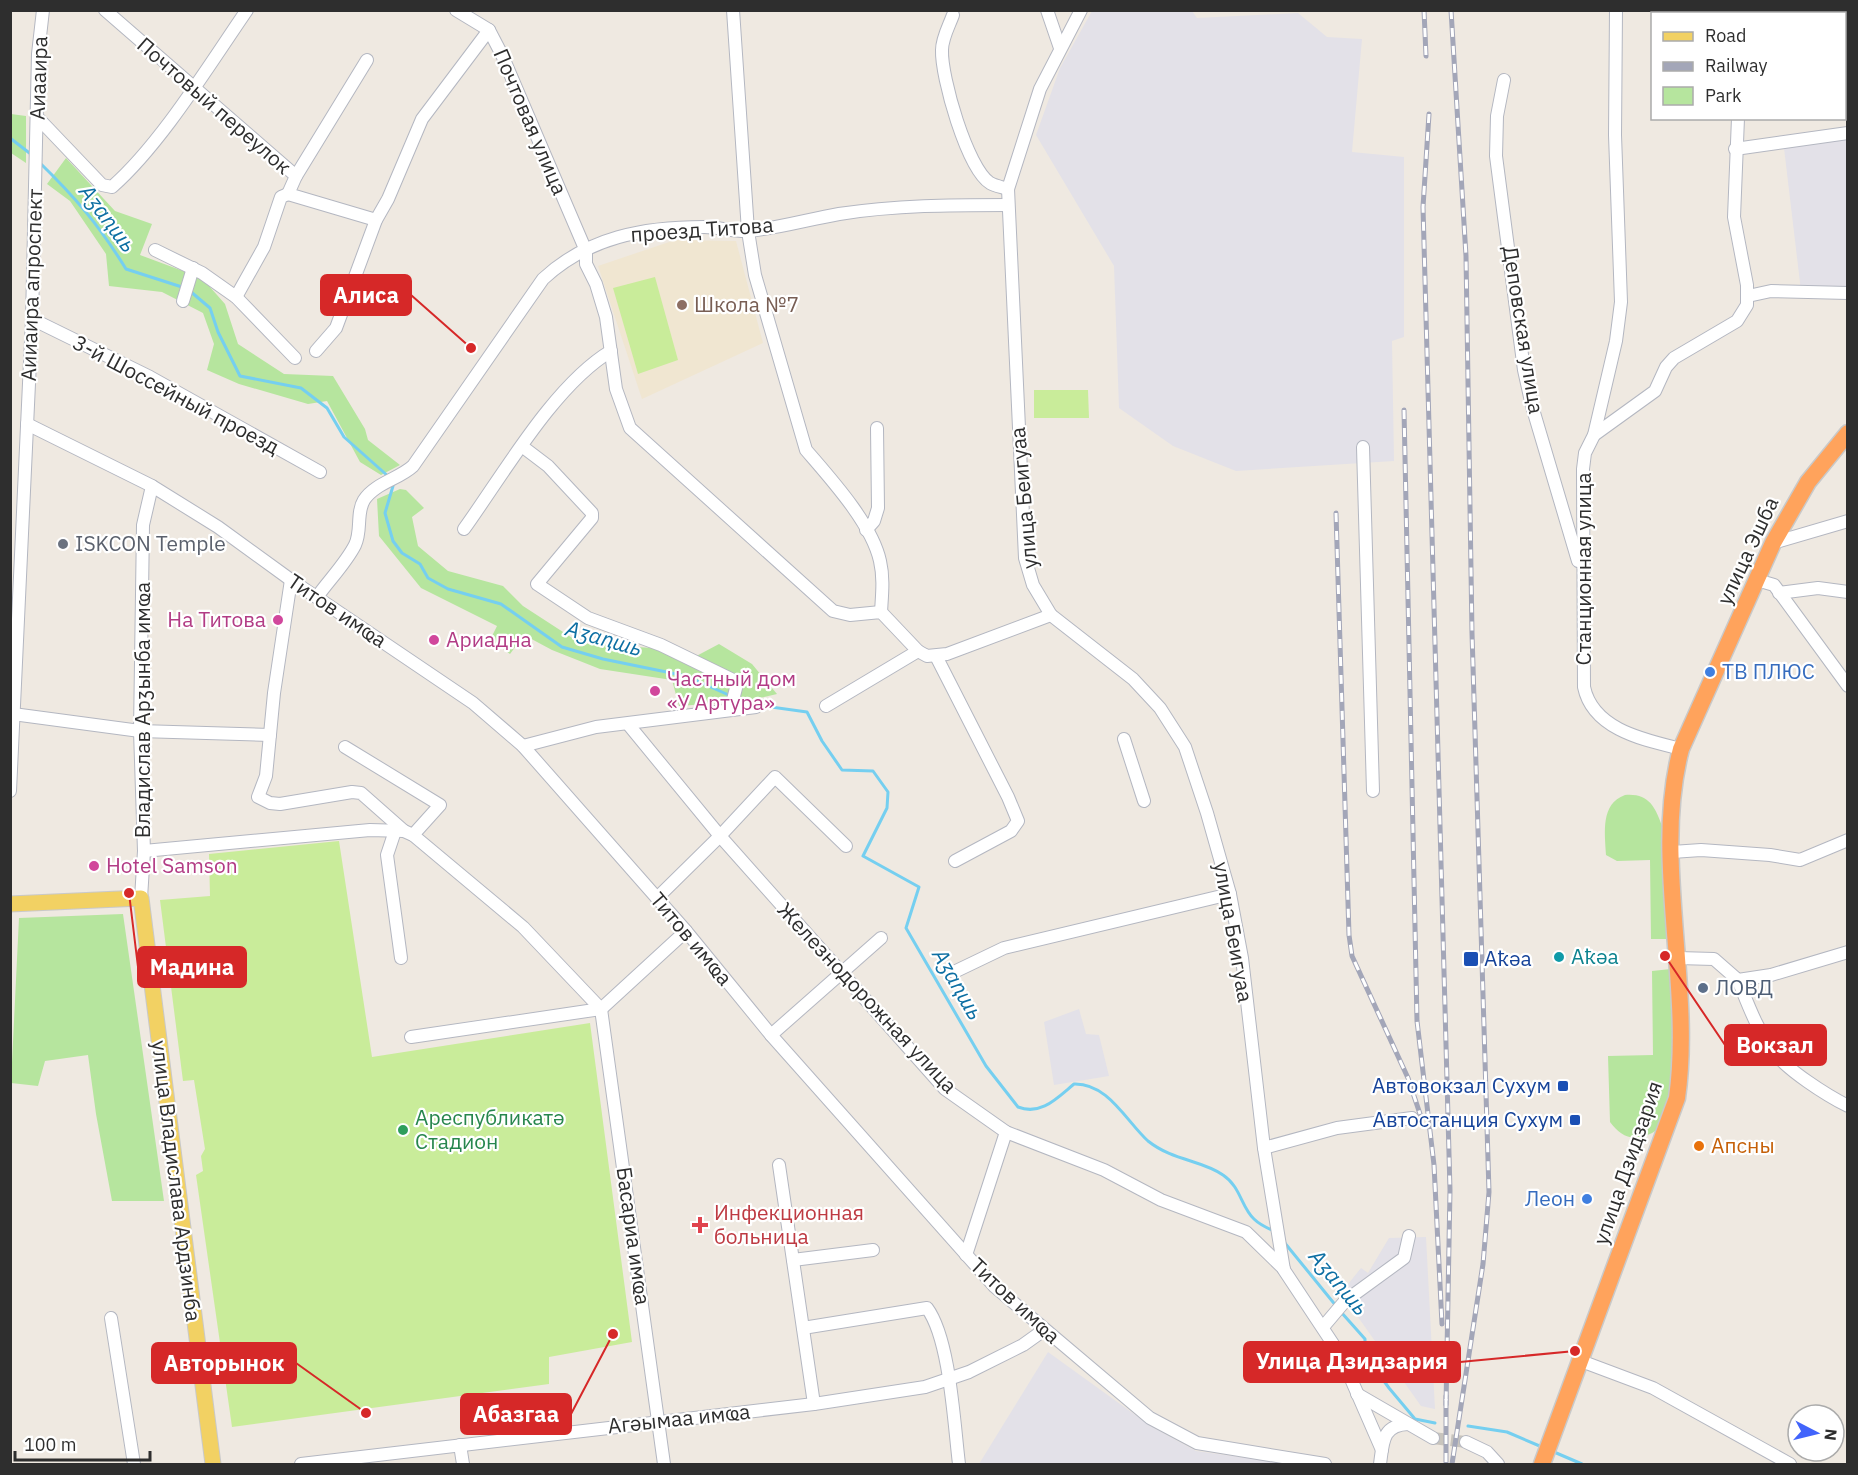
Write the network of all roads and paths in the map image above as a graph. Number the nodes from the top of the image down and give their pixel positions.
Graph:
1 (43, 10) edge
2 (105, 10) edge
3 (247, 10) edge
4 (456, 10) edge
5 (733, 10) edge
6 (1047, 10) edge
7 (1081, 10) edge
8 (1616, 10) edge
9 (953, 15) dead end
10 (489, 30) junction
11 (1060, 48) junction
12 (367, 60) dead end
13 (1504, 80) dead end
14 (192, 88) junction
15 (38, 118) junction
16 (1738, 120) edge
17 (1848, 133) edge
18 (1735, 149) junction
19 (35, 174) joint
20 (296, 176) junction
21 (1008, 189) junction
22 (288, 194) junction
23 (1008, 205) junction
24 (376, 220) junction
25 (748, 231) junction
26 (155, 250) dead end
27 (586, 251) junction
28 (194, 268) junction
29 (1848, 293) edge
30 (1748, 296) junction
31 (236, 297) junction
32 (183, 300) dead end
33 (32, 319) junction
34 (316, 351) dead end
35 (611, 351) junction
36 (295, 358) dead end
37 (27, 424) junction
38 (877, 428) dead end
39 (1848, 433) edge
40 (1594, 435) junction
41 (523, 447) junction
42 (1364, 447) dead end
43 (320, 472) dead end
44 (153, 486) junction
45 (1848, 521) edge
46 (464, 530) dead end
47 (866, 530) junction
48 (1773, 543) junction
49 (1582, 574) junction
50 (291, 580) junction
51 (1757, 580) junction
52 (1848, 592) edge
53 (1779, 593) junction
54 (317, 597) junction
55 (880, 612) junction
56 (1051, 615) junction
57 (918, 651) junction
58 (936, 656) junction
59 (1848, 686) edge
60 (1703, 697) joint
61 (732, 701) junction
62 (826, 706) dead end
63 (756, 707) dead end
64 (13, 714) junction
65 (628, 724) junction
66 (140, 731) junction
67 (270, 735) junction
68 (1124, 739) dead end
69 (523, 746) junction
70 (345, 747) dead end
71 (1681, 749) junction
72 (10, 791) edge
73 (1373, 791) dead end
74 (1144, 801) dead end
75 (404, 832) junction
76 (720, 836) junction
77 (1848, 840) edge
78 (846, 846) dead end
79 (144, 850) junction
80 (1672, 852) junction
81 (955, 861) dead end
82 (1230, 894) junction
83 (141, 898) junction
84 (657, 898) junction
85 (10, 904) edge
86 (686, 931) junction
87 (881, 938) dead end
88 (1848, 952) edge
89 (401, 958) dead end
90 (1678, 958) junction
91 (954, 972) dead end
92 (842, 974) junction
93 (1738, 980) junction
94 (601, 1009) junction
95 (771, 1035) junction
96 (411, 1036) dead end
97 (1848, 1106) edge
98 (1412, 1118) dead end
99 (1006, 1132) junction
100 (1263, 1148) junction
101 (779, 1165) dead end
102 (1409, 1236) dead end
103 (873, 1250) dead end
104 (966, 1255) junction
105 (793, 1260) junction
106 (1284, 1270) junction
107 (111, 1318) dead end
108 (1326, 1323) junction
109 (803, 1328) junction
110 (1044, 1330) junction
111 (1581, 1361) junction
112 (948, 1381) junction
113 (1357, 1394) junction
114 (814, 1404) junction
115 (658, 1422) junction
116 (1408, 1424) junction
117 (1432, 1438) tunnel mouth
118 (1466, 1442) tunnel mouth
119 (460, 1445) junction
120 (1382, 1450) junction
121 (1546, 1454) edge
122 (379, 1460) edge
123 (134, 1464) edge
124 (213, 1464) edge
125 (302, 1464) edge
126 (306, 1464) edge
127 (463, 1464) edge
128 (664, 1464) edge
129 (959, 1464) edge
130 (1325, 1464) edge
131 (1380, 1464) edge
132 (1498, 1464) edge
133 (1790, 1464) edge

1 - 15 street, Аиааира
2 - 14 street, Почтовый переулок
3 - 14 street
4 - 10 street, Почтовая улица
5 - 25 street
6 - 11 street
7 - 11 street, улица Беигуаа
8 - 40 street, Станционная улица
9 - 21 street
10 - 24 street
10 - 27 street, Почтовая улица
11 - 21 street, улица Беигуаа
12 - 20 street
13 - 49 street, Деповская улица
14 - 15 street
14 - 20 street, Почтовый переулок
15 - 19 street, Аиааира
16 - 18 street
17 - 18 street
18 - 30 street
19 - 33 street, Аииаира апроспект
20 - 22 street, Почтовый переулок
21 - 23 street, улица Беигуаа
22 - 24 street, Почтовый переулок
22 - 31 street
23 - 25 street, проезд Титова
23 - 56 street, улица Беигуаа
24 - 34 street
25 - 27 street, проезд Титова
25 - 47 street
26 - 28 street
27 - 35 street, Почтовая улица
27 - 54 street, проезд Титова
28 - 31 street
28 - 32 street
29 - 30 street
30 - 40 street
31 - 36 street
33 - 37 street, Аииаира апроспект
33 - 43 street, 3-й Шоссейный проезд
35 - 41 street
35 - 55 street, Почтовая улица
37 - 44 street, Титов имҩа
37 - 64 street, Аииаира апроспект
38 - 47 street
39 - 48 highway, улица Эшба
40 - 49 street, Станционная улица
41 - 46 street
41 - 61 street
42 - 73 street
44 - 50 street, Титов имҩа
44 - 66 street, Владислав Арӡынба имҩа
45 - 48 street
47 - 55 street
48 - 51 highway, улица Эшба
49 - 71 street, Станционная улица
50 - 54 street, Титов имҩа
50 - 67 street
51 - 53 street
51 - 60 highway, улица Эшба
52 - 53 street
53 - 59 street
54 - 69 street, Титов имҩа
55 - 57 street
56 - 58 street
56 - 82 street, улица Беигуаа
57 - 58 street
57 - 62 street
58 - 81 street
60 - 71 highway, улица Дзидзария
61 - 63 street
61 - 65 street
64 - 66 street
64 - 72 street, Аииаира апроспект
65 - 69 street
65 - 76 street, Железнодорожная улица
66 - 67 street
66 - 79 street, Владислав Арӡынба имҩа
67 - 75 street
68 - 74 street
69 - 84 street, Титов имҩа
70 - 75 street
71 - 80 highway, улица Дзидзария
75 - 79 street
75 - 89 street
75 - 94 street
76 - 78 street
76 - 84 street
76 - 92 street, Железнодорожная улица
77 - 80 street
79 - 83 street, Владислав Арӡынба имҩа
80 - 90 highway, улица Дзидзария
82 - 91 street
82 - 100 street, улица Беигуаа
83 - 85 main road
83 - 124 main road, улица Владислава Ардзинба
84 - 86 street, Титов имҩа
86 - 94 street
86 - 95 street, Титов имҩа
87 - 92 street
88 - 93 street
90 - 93 street
90 - 111 highway, улица Дзидзария
92 - 95 street
92 - 99 street, Железнодорожная улица
93 - 97 street
94 - 96 street
94 - 115 street, Басариа имҩа
95 - 104 street, Титов имҩа
98 - 100 street
99 - 104 street
99 - 106 street, Железнодорожная улица
100 - 106 street, улица Беигуаа
101 - 105 street
102 - 108 street
103 - 105 street
104 - 110 street, Титов имҩа
105 - 109 street
106 - 108 street
107 - 123 street
108 - 113 street
109 - 112 street
109 - 114 street
110 - 112 street, Агәымаа имҩа
110 - 130 street, Титов имҩа
111 - 121 highway, улица Дзидзария
111 - 133 street
112 - 114 street, Агәымаа имҩа
112 - 129 street
113 - 116 street
113 - 120 street
114 - 115 street, Агәымаа имҩа
115 - 119 street, Агәымаа имҩа
115 - 128 street, Басариа имҩа
116 - 117 street
116 - 120 street
118 - 132 street
119 - 122 street, Агәымаа имҩа
119 - 127 street
120 - 131 street
122 - 126 street, Агәымаа имҩа
125 - 126 street, Агәымаа имҩа

